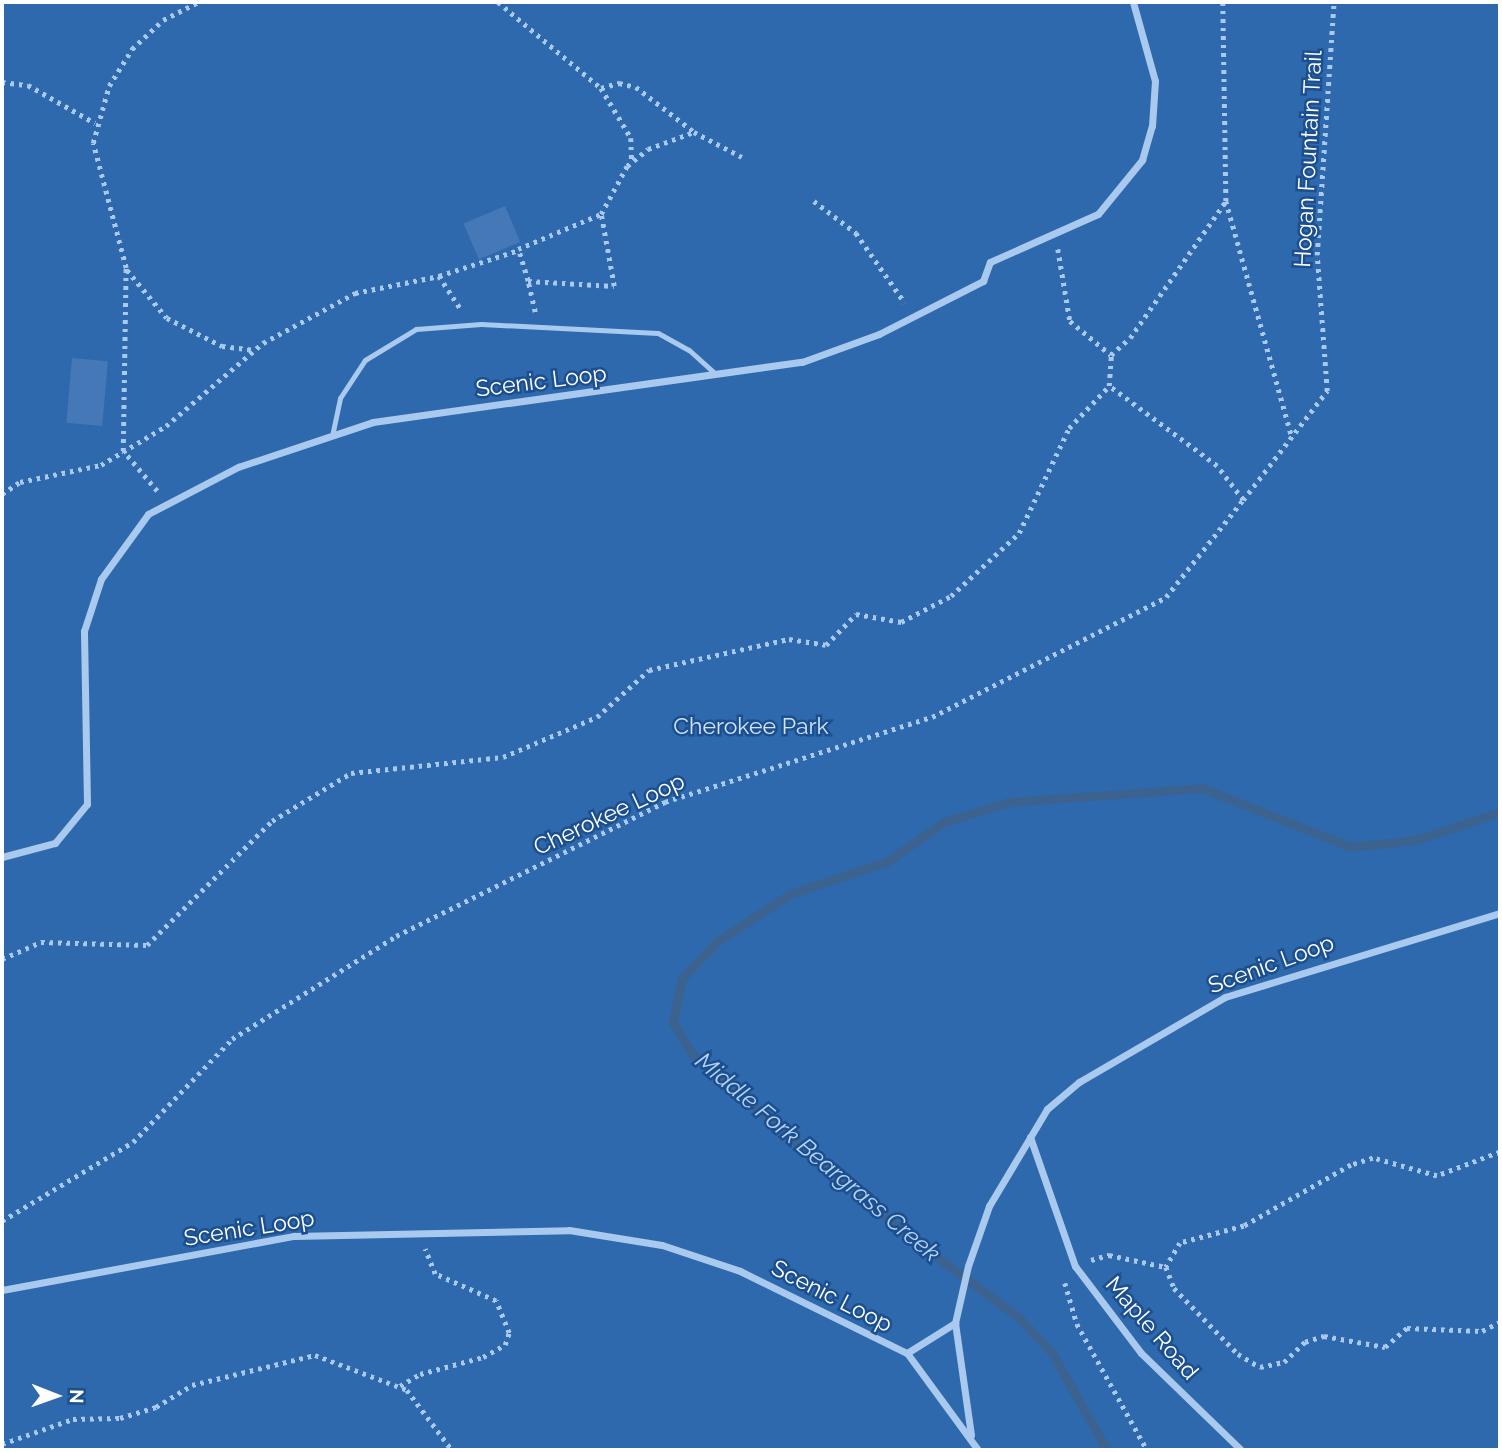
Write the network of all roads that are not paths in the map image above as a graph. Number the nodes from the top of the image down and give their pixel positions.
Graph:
1 (1133, 2) edge
2 (719, 377) junction
3 (331, 436) junction
4 (2, 857) edge
5 (1500, 912) edge
6 (1030, 1137) junction
7 (2, 1290) edge
8 (955, 1323) junction
9 (907, 1353) junction
10 (971, 1435) junction
11 (978, 1450) edge
12 (1241, 1450) edge

1 - 2 street, Scenic Loop
2 - 3 street, Scenic Loop
2 - 3 lane
3 - 4 street, Scenic Loop
5 - 6 street, Scenic Loop
6 - 8 street, Scenic Loop
6 - 12 street, Maple Road
7 - 9 street, Scenic Loop
8 - 9 street, Scenic Loop
8 - 10 street
9 - 10 street
10 - 11 street

